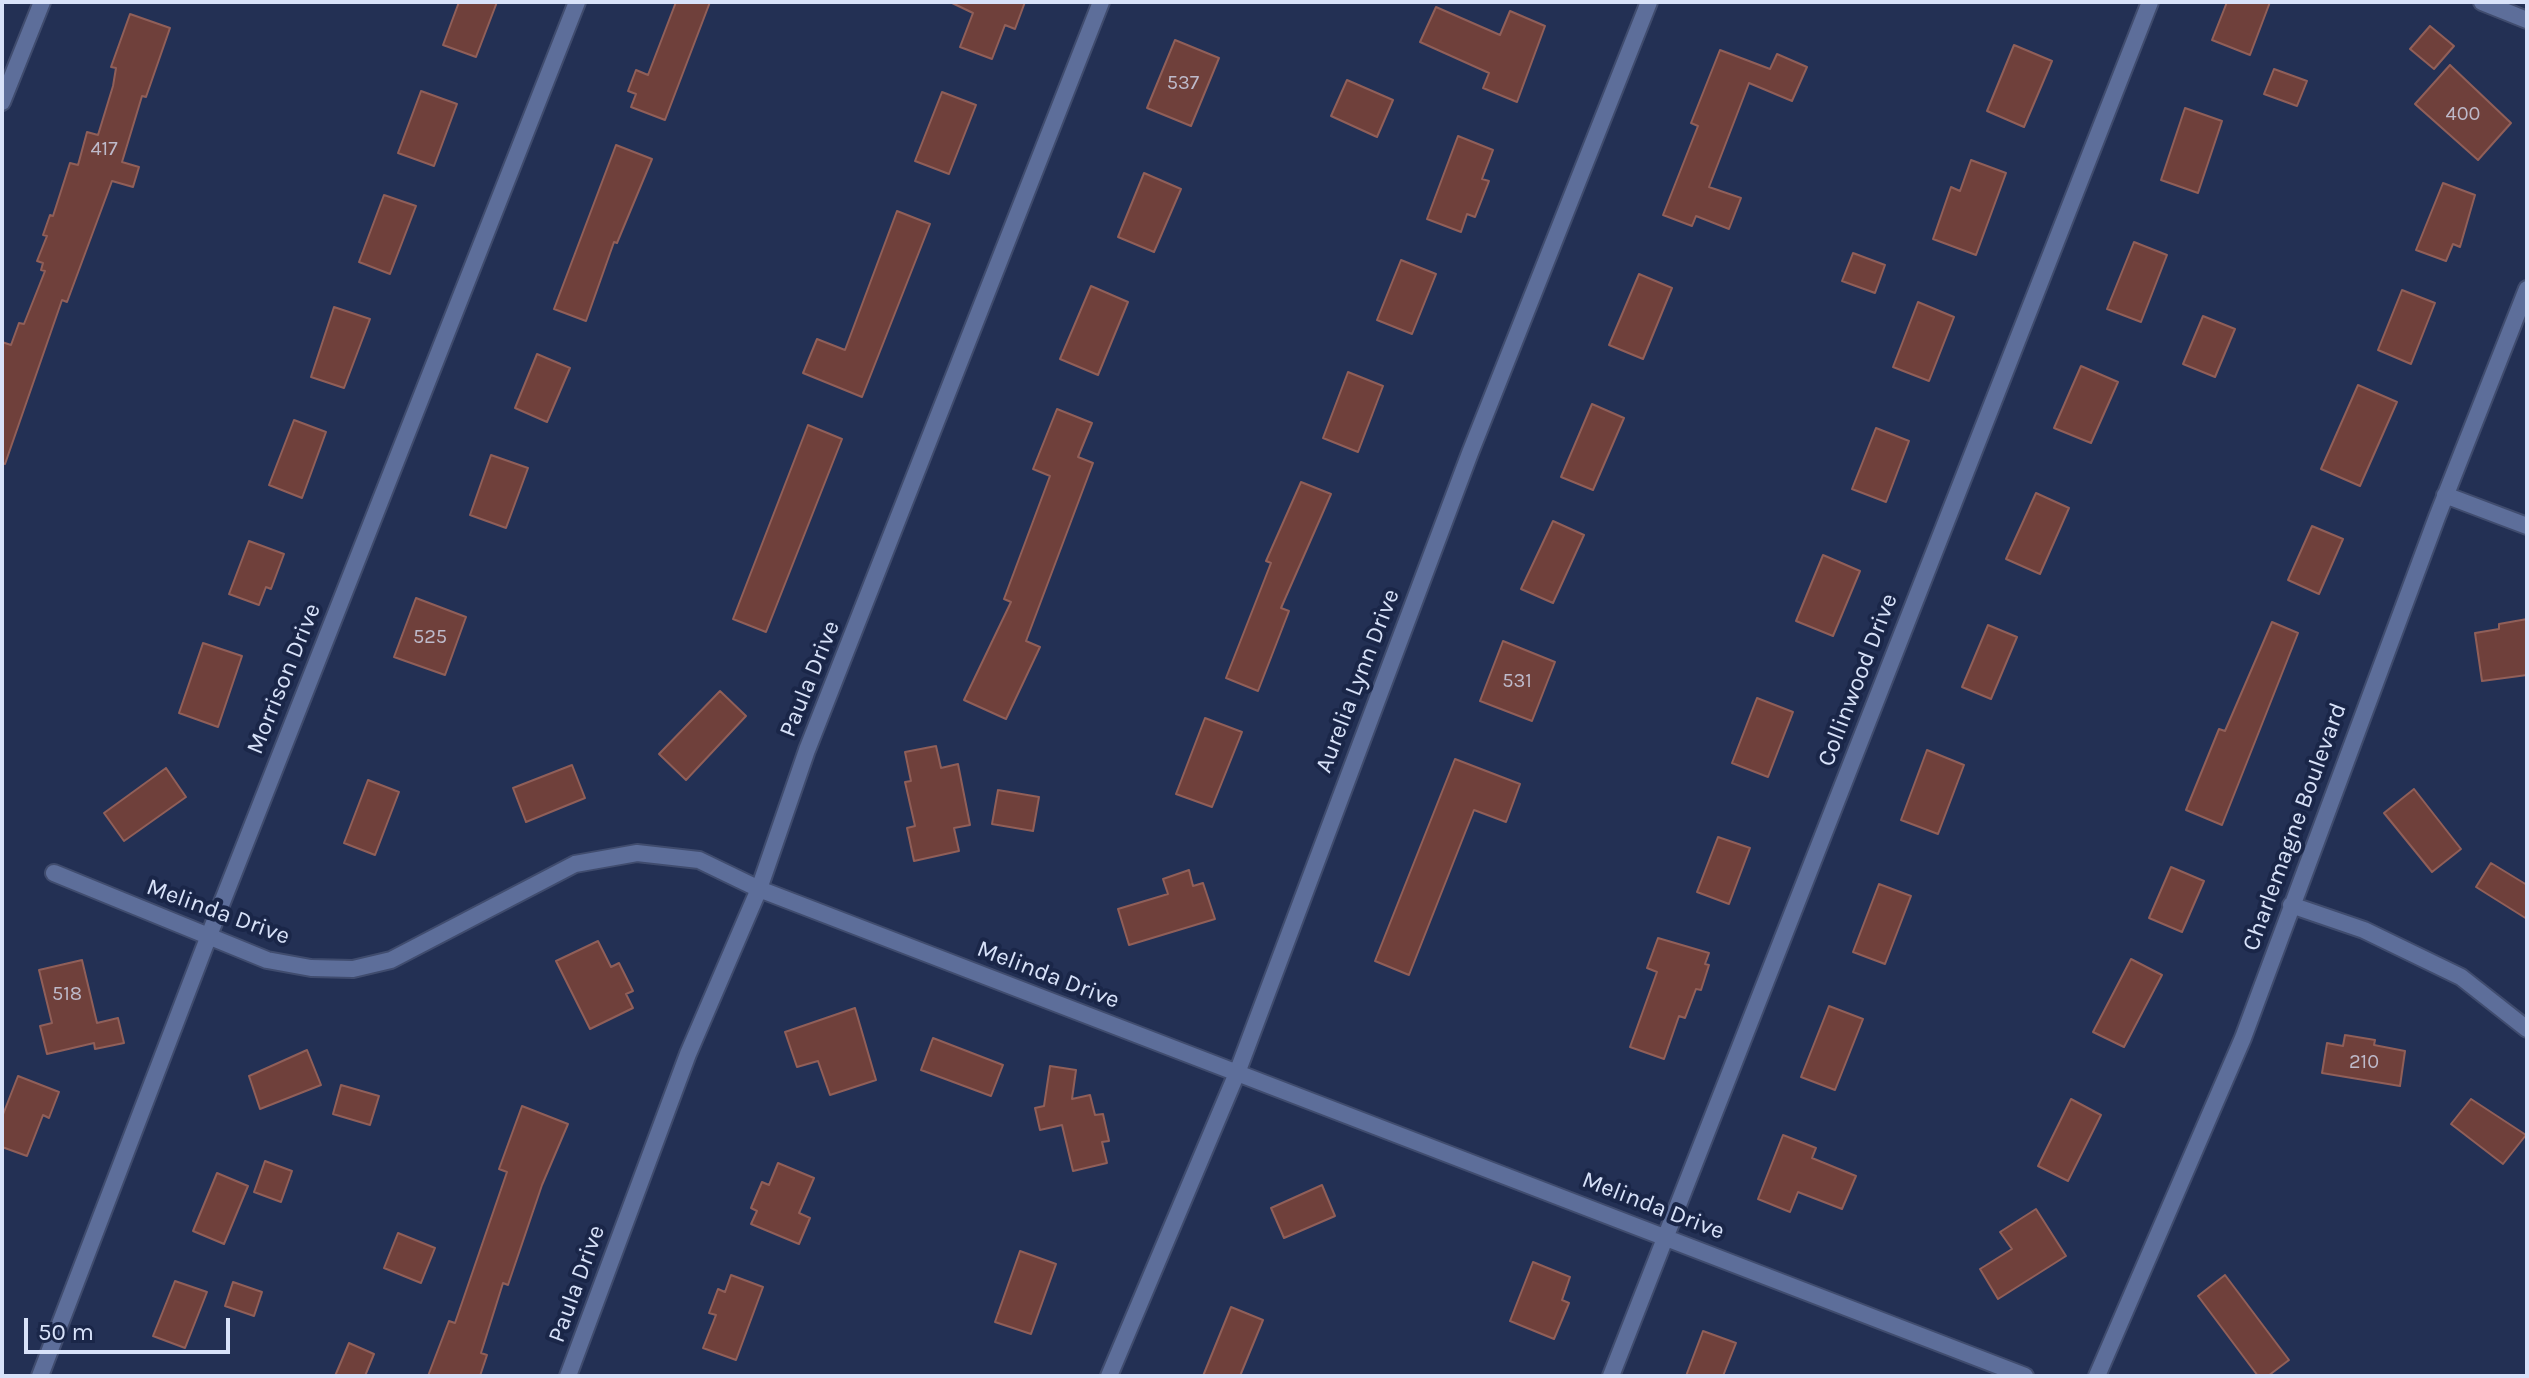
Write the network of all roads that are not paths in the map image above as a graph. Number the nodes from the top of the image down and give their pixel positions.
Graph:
1 (42, 2) edge
2 (577, 2) edge
3 (1101, 2) edge
4 (1649, 2) edge
5 (2150, 2) edge
6 (2482, 2) edge
7 (2527, 20) edge
8 (2, 102) edge
9 (2527, 289) edge
10 (2445, 495) junction
11 (2527, 526) edge
12 (54, 873) dead end
13 (759, 889) junction
14 (2291, 905) junction
15 (208, 938) junction
16 (2527, 1029) edge
17 (1237, 1073) junction
18 (1666, 1236) junction
19 (40, 1376) edge
20 (568, 1376) edge
21 (1109, 1376) edge
22 (1611, 1376) edge
23 (2025, 1376) edge
24 (2097, 1376) edge

1 - 8 street
2 - 15 street, Morrison Drive
3 - 13 street, Paula Drive
4 - 17 street, Aurelia Lynn Drive
5 - 18 street, Collinwood Drive
6 - 7 street
9 - 10 street, Charlemagne Boulevard
10 - 11 street
10 - 14 street, Charlemagne Boulevard
12 - 15 street, Melinda Drive
13 - 15 street, Melinda Drive
13 - 17 street, Melinda Drive
13 - 20 street, Paula Drive
14 - 16 street
14 - 24 street, Charlemagne Boulevard
15 - 19 street, Morrison Drive
17 - 18 street, Melinda Drive
17 - 21 street, Aurelia Lynn Drive
18 - 22 street, Collinwood Drive
18 - 23 street, Melinda Drive

